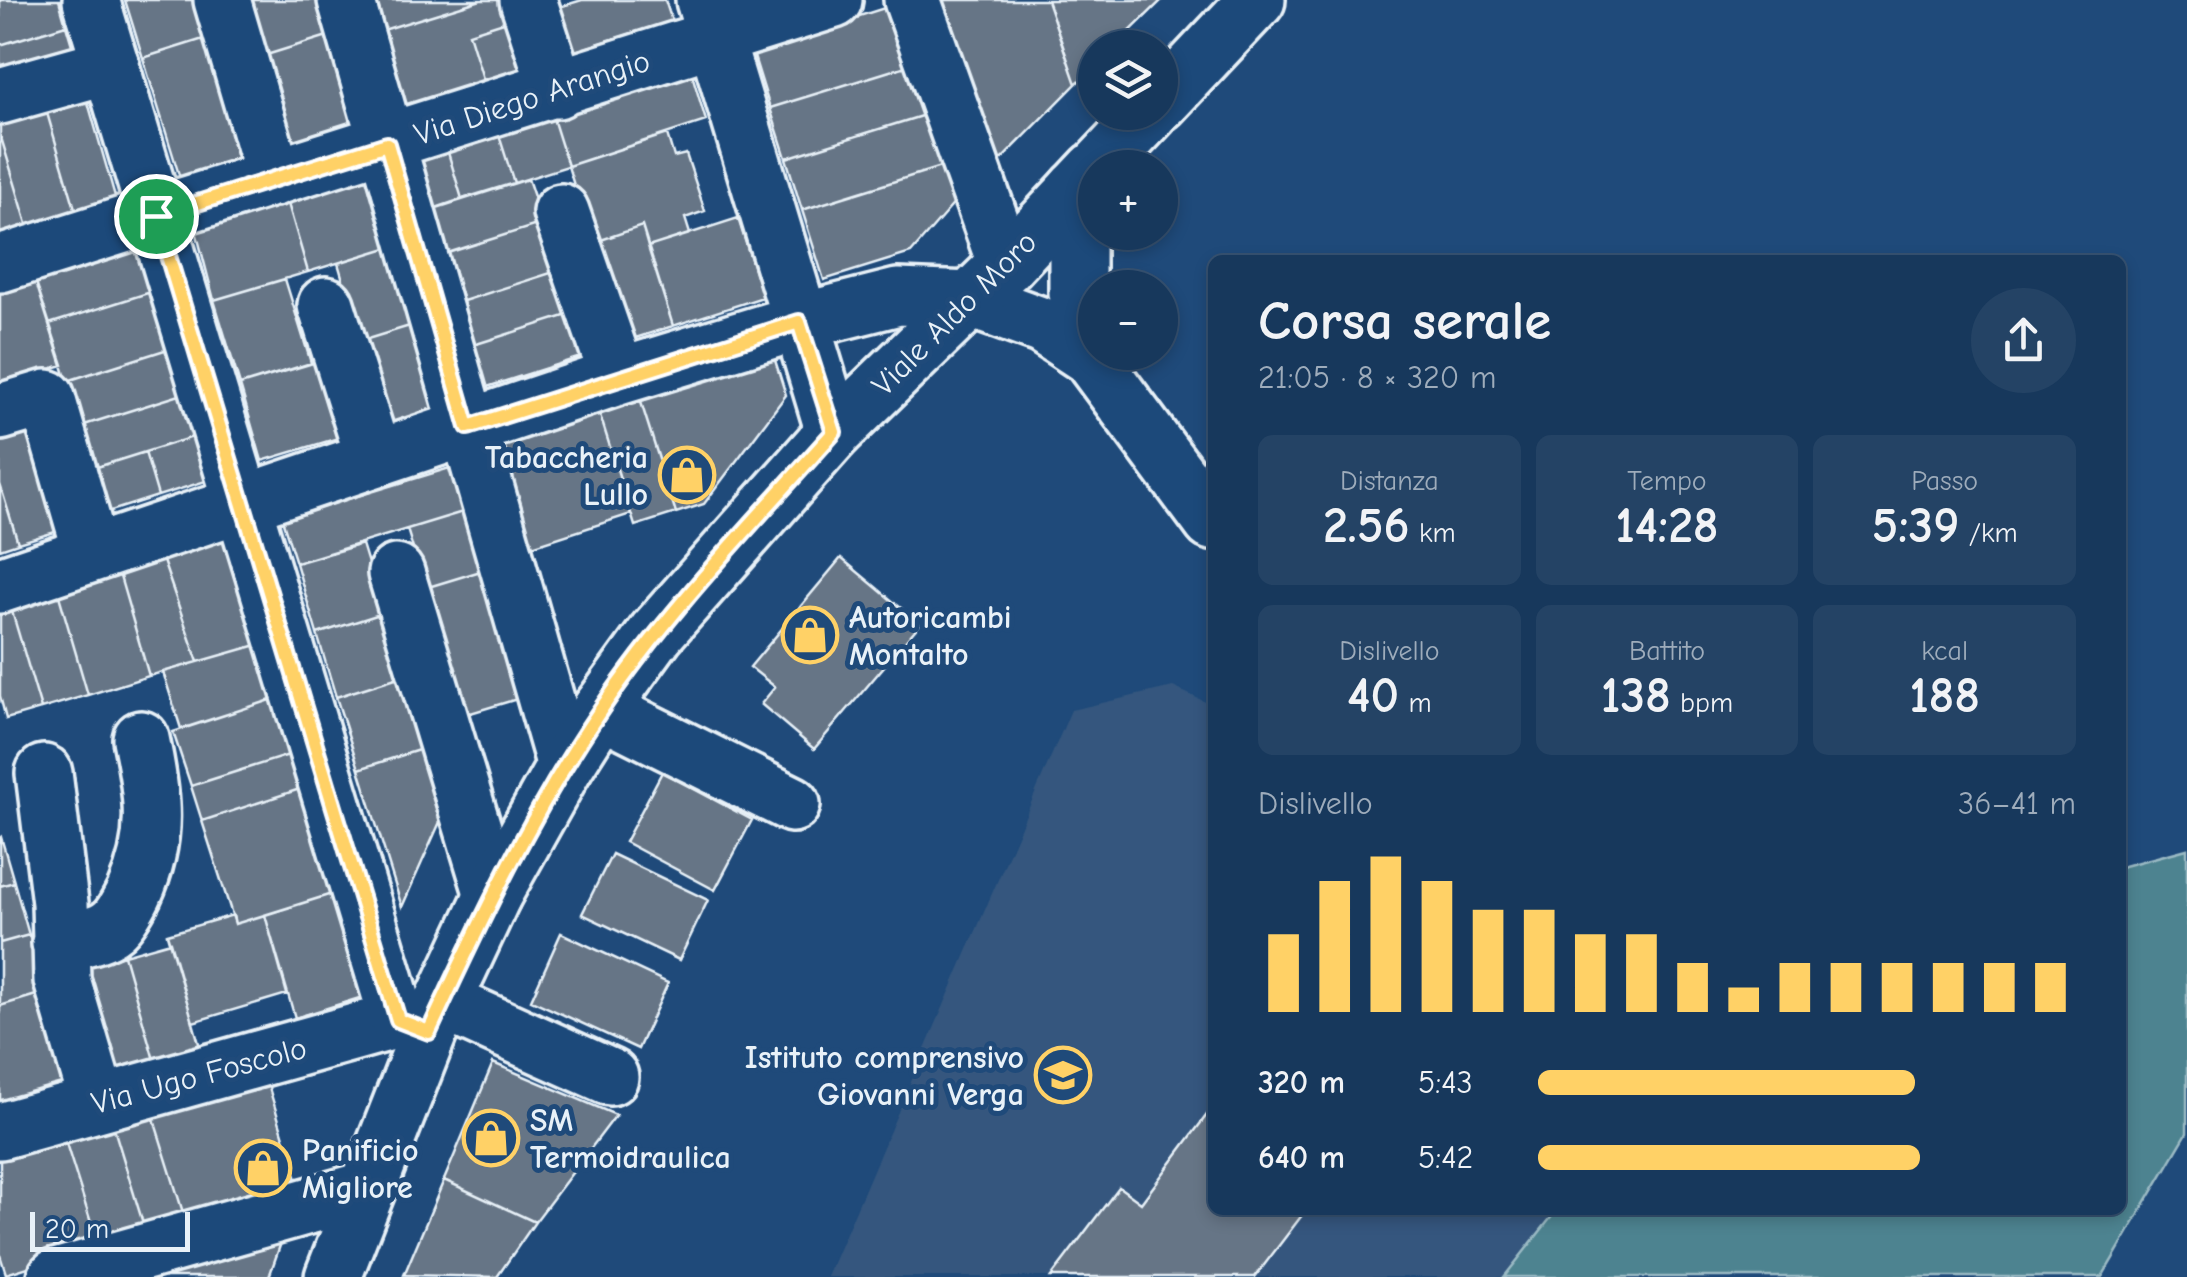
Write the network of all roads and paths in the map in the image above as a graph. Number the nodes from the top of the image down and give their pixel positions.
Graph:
1 (92, 0) edge
2 (222, 0) edge
3 (346, 0) edge
4 (528, 0) edge
5 (834, 0) edge
6 (912, 0) edge
7 (1232, 12) edge
8 (710, 19) edge
9 (111, 65) junction
10 (1178, 80) edge
11 (557, 90) junction
12 (0, 96) edge
13 (1134, 130) edge
14 (387, 144) junction
15 (1115, 150) edge
16 (274, 178) junction
17 (1078, 189) edge
18 (561, 212) dead end
19 (156, 216) junction
20 (0, 264) edge
21 (989, 282) junction
22 (326, 305) dead end
23 (799, 322) junction
24 (1078, 349) edge
25 (1100, 370) edge
26 (618, 378) junction
27 (0, 412) edge
28 (468, 427) junction
29 (834, 432) junction
30 (374, 458) junction
31 (243, 502) junction
32 (1199, 504) edge
33 (92, 554) junction
34 (396, 573) dead end
35 (0, 584) edge
36 (601, 709) junction
37 (140, 739) dead end
38 (564, 766) junction
39 (44, 773) dead end
40 (792, 804) dead end
41 (493, 895) junction
42 (60, 943) junction
43 (423, 1018) junction
44 (610, 1077) dead end
45 (98, 1103) junction
46 (0, 1131) edge
47 (365, 1190) junction
48 (127, 1267) edge
49 (56, 1277) edge
50 (333, 1277) edge

1 - 9 street
2 - 16 street
3 - 14 street
4 - 11 street
5 - 8 street, Via Diego Arangio
6 - 21 street
7 - 10 street
8 - 11 street, Via Diego Arangio
8 - 23 street
9 - 12 street
9 - 19 street
11 - 14 street, Via Diego Arangio
13 - 15 street, Viale Aldo Moro
14 - 16 street, Via Diego Arangio
14 - 28 street
16 - 19 street, Via Diego Arangio
17 - 21 street, Viale Aldo Moro
18 - 26 street
19 - 20 street, Via Diego Arangio
19 - 31 street
21 - 23 street
21 - 24 street
21 - 29 street, Viale Aldo Moro
22 - 30 street
23 - 26 street
23 - 29 street
25 - 32 street
26 - 28 street
27 - 33 street
28 - 30 street
28 - 38 street
29 - 36 street, Viale Aldo Moro
30 - 31 street
31 - 33 street
31 - 43 street
33 - 35 street
34 - 41 street
36 - 38 street, Viale Aldo Moro
36 - 40 street
37 - 42 street
38 - 41 street, Viale Aldo Moro
39 - 42 street
41 - 43 street, Viale Aldo Moro
42 - 45 street
43 - 44 street
43 - 45 street, Via Ugo Foscolo
43 - 47 street, Viale Aldo Moro
45 - 46 street, Via Ugo Foscolo
47 - 48 street
47 - 50 street, Viale Aldo Moro
48 - 49 street

